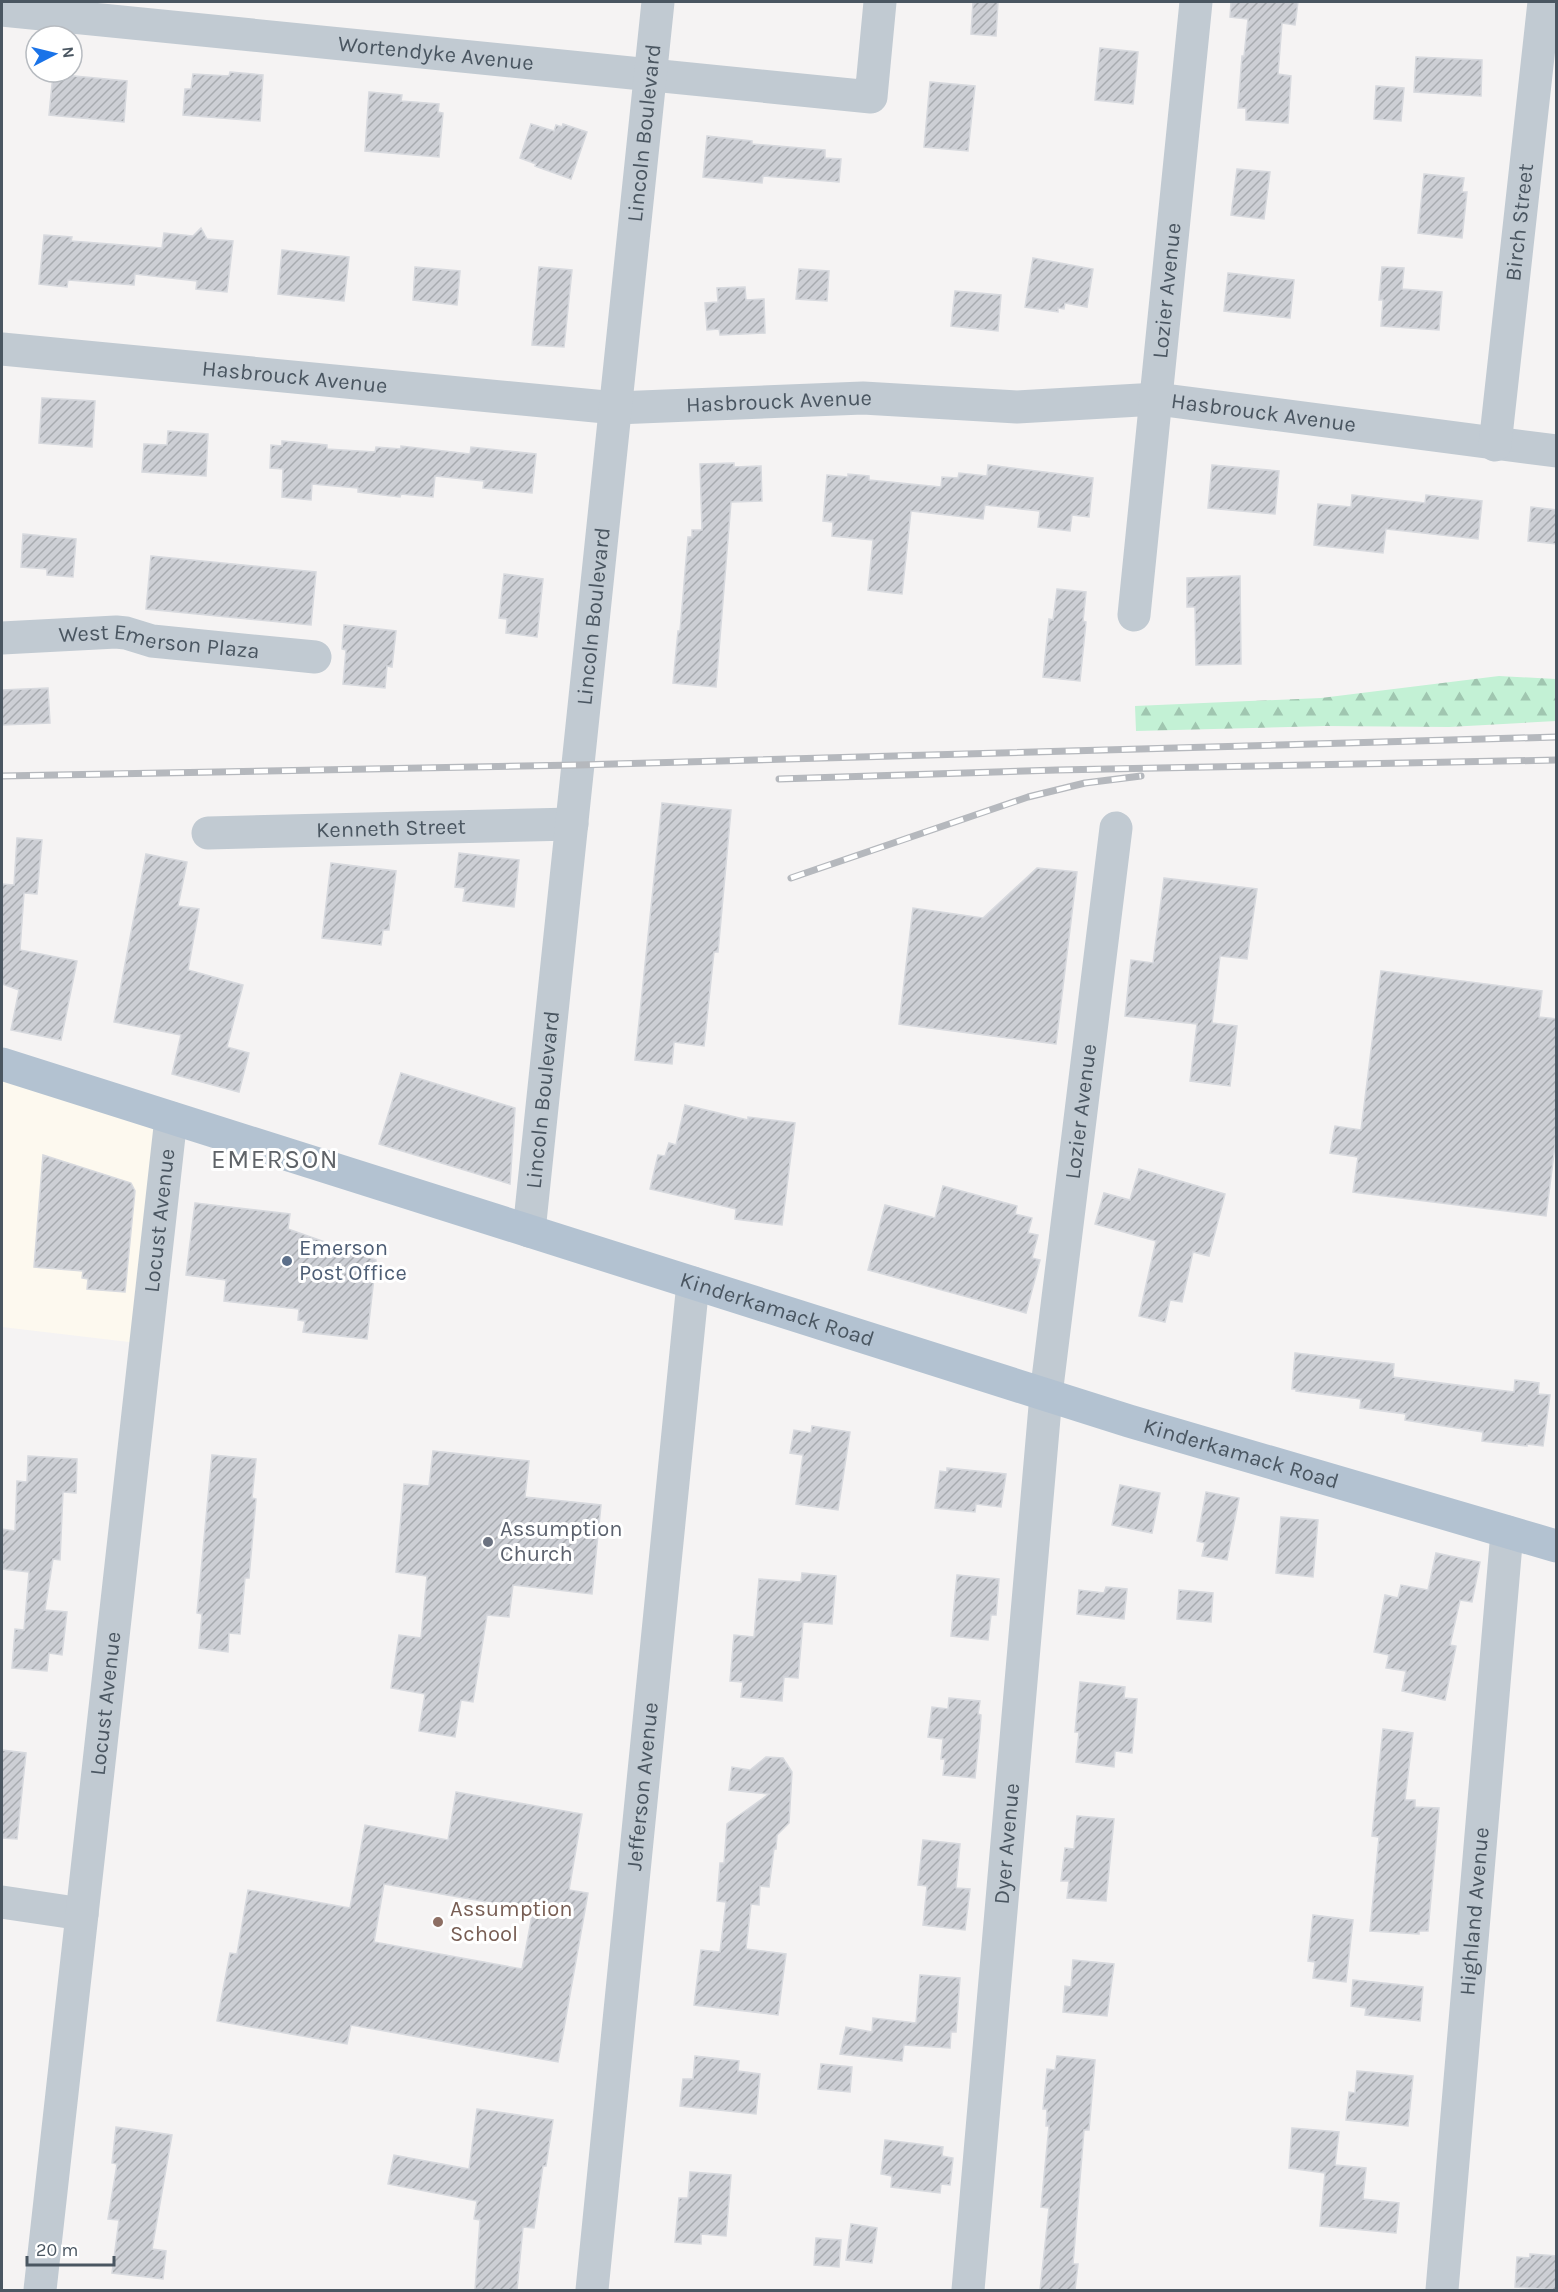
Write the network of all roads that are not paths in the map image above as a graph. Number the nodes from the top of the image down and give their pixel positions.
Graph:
1 (658, 2) edge
2 (880, 2) edge
3 (1196, 2) edge
4 (1544, 2) edge
5 (2, 10) edge
6 (651, 74) junction
7 (2, 349) edge
8 (1157, 399) junction
9 (616, 408) junction
10 (1495, 445) junction
11 (1557, 451) edge
12 (1134, 615) dead end
13 (2, 638) edge
14 (315, 657) dead end
15 (572, 824) junction
16 (1116, 828) dead end
17 (208, 833) dead end
18 (2, 1064) edge
19 (171, 1118) junction
20 (529, 1231) junction
21 (693, 1283) junction
22 (1046, 1395) junction
23 (1507, 1532) junction
24 (1557, 1546) edge
25 (2, 1902) edge
26 (82, 1914) junction
27 (40, 2290) edge
28 (592, 2290) edge
29 (968, 2290) edge
30 (1442, 2290) edge

1 - 6 street, Lincoln Boulevard
2 - 6 street, Wortendyke Avenue
3 - 8 street, Lozier Avenue
4 - 10 street, Birch Street
5 - 6 street, Wortendyke Avenue
6 - 9 street, Lincoln Boulevard
7 - 9 street, Hasbrouck Avenue
8 - 9 street, Hasbrouck Avenue
8 - 10 street, Hasbrouck Avenue
8 - 12 street, Lozier Avenue
9 - 15 street, Lincoln Boulevard
10 - 11 street, Hasbrouck Avenue
13 - 14 street, West Emerson Plaza
15 - 17 street, Kenneth Street
15 - 20 street, Lincoln Boulevard
16 - 22 street, Lozier Avenue
18 - 19 main road, Kinderkamack Road
19 - 20 main road, Kinderkamack Road
19 - 26 street, Locust Avenue
20 - 21 main road, Kinderkamack Road
21 - 22 main road, Kinderkamack Road
21 - 28 street, Jefferson Avenue
22 - 23 main road, Kinderkamack Road
22 - 29 street, Dyer Avenue
23 - 24 main road, Kinderkamack Road
23 - 30 street, Highland Avenue
25 - 26 street
26 - 27 street, Locust Avenue

